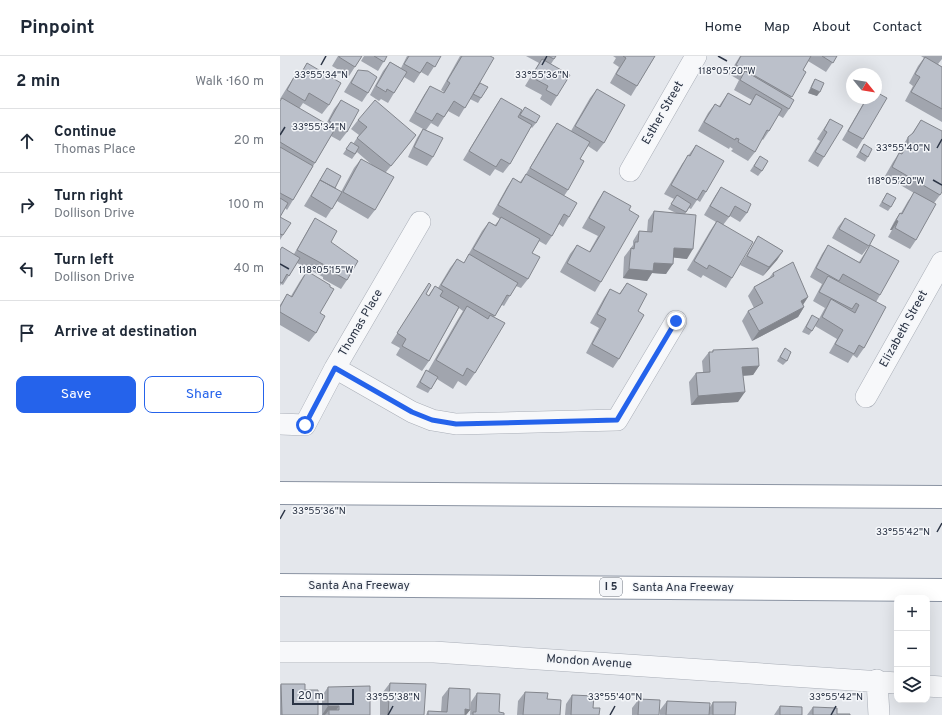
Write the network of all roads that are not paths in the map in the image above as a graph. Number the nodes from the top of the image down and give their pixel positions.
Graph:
1 (696, 56) edge
2 (630, 171) dead end
3 (420, 222) dead end
4 (942, 262) edge
5 (676, 321) dead end
6 (335, 368) junction
7 (866, 397) dead end
8 (280, 424) edge
9 (280, 493) edge
10 (942, 497) edge
11 (280, 585) edge
12 (942, 590) edge
13 (280, 652) edge
14 (887, 682) edge
15 (930, 686) edge
16 (942, 688) edge
17 (879, 715) edge

1 - 2 street, Esther Street
3 - 6 street, Thomas Place
4 - 7 street, Elizabeth Street
5 - 6 street
6 - 8 street, Thomas Place
9 - 10 highway
11 - 12 highway, Santa Ana Freeway / I 5
13 - 14 street, Mondon Avenue
14 - 17 street
15 - 16 street

